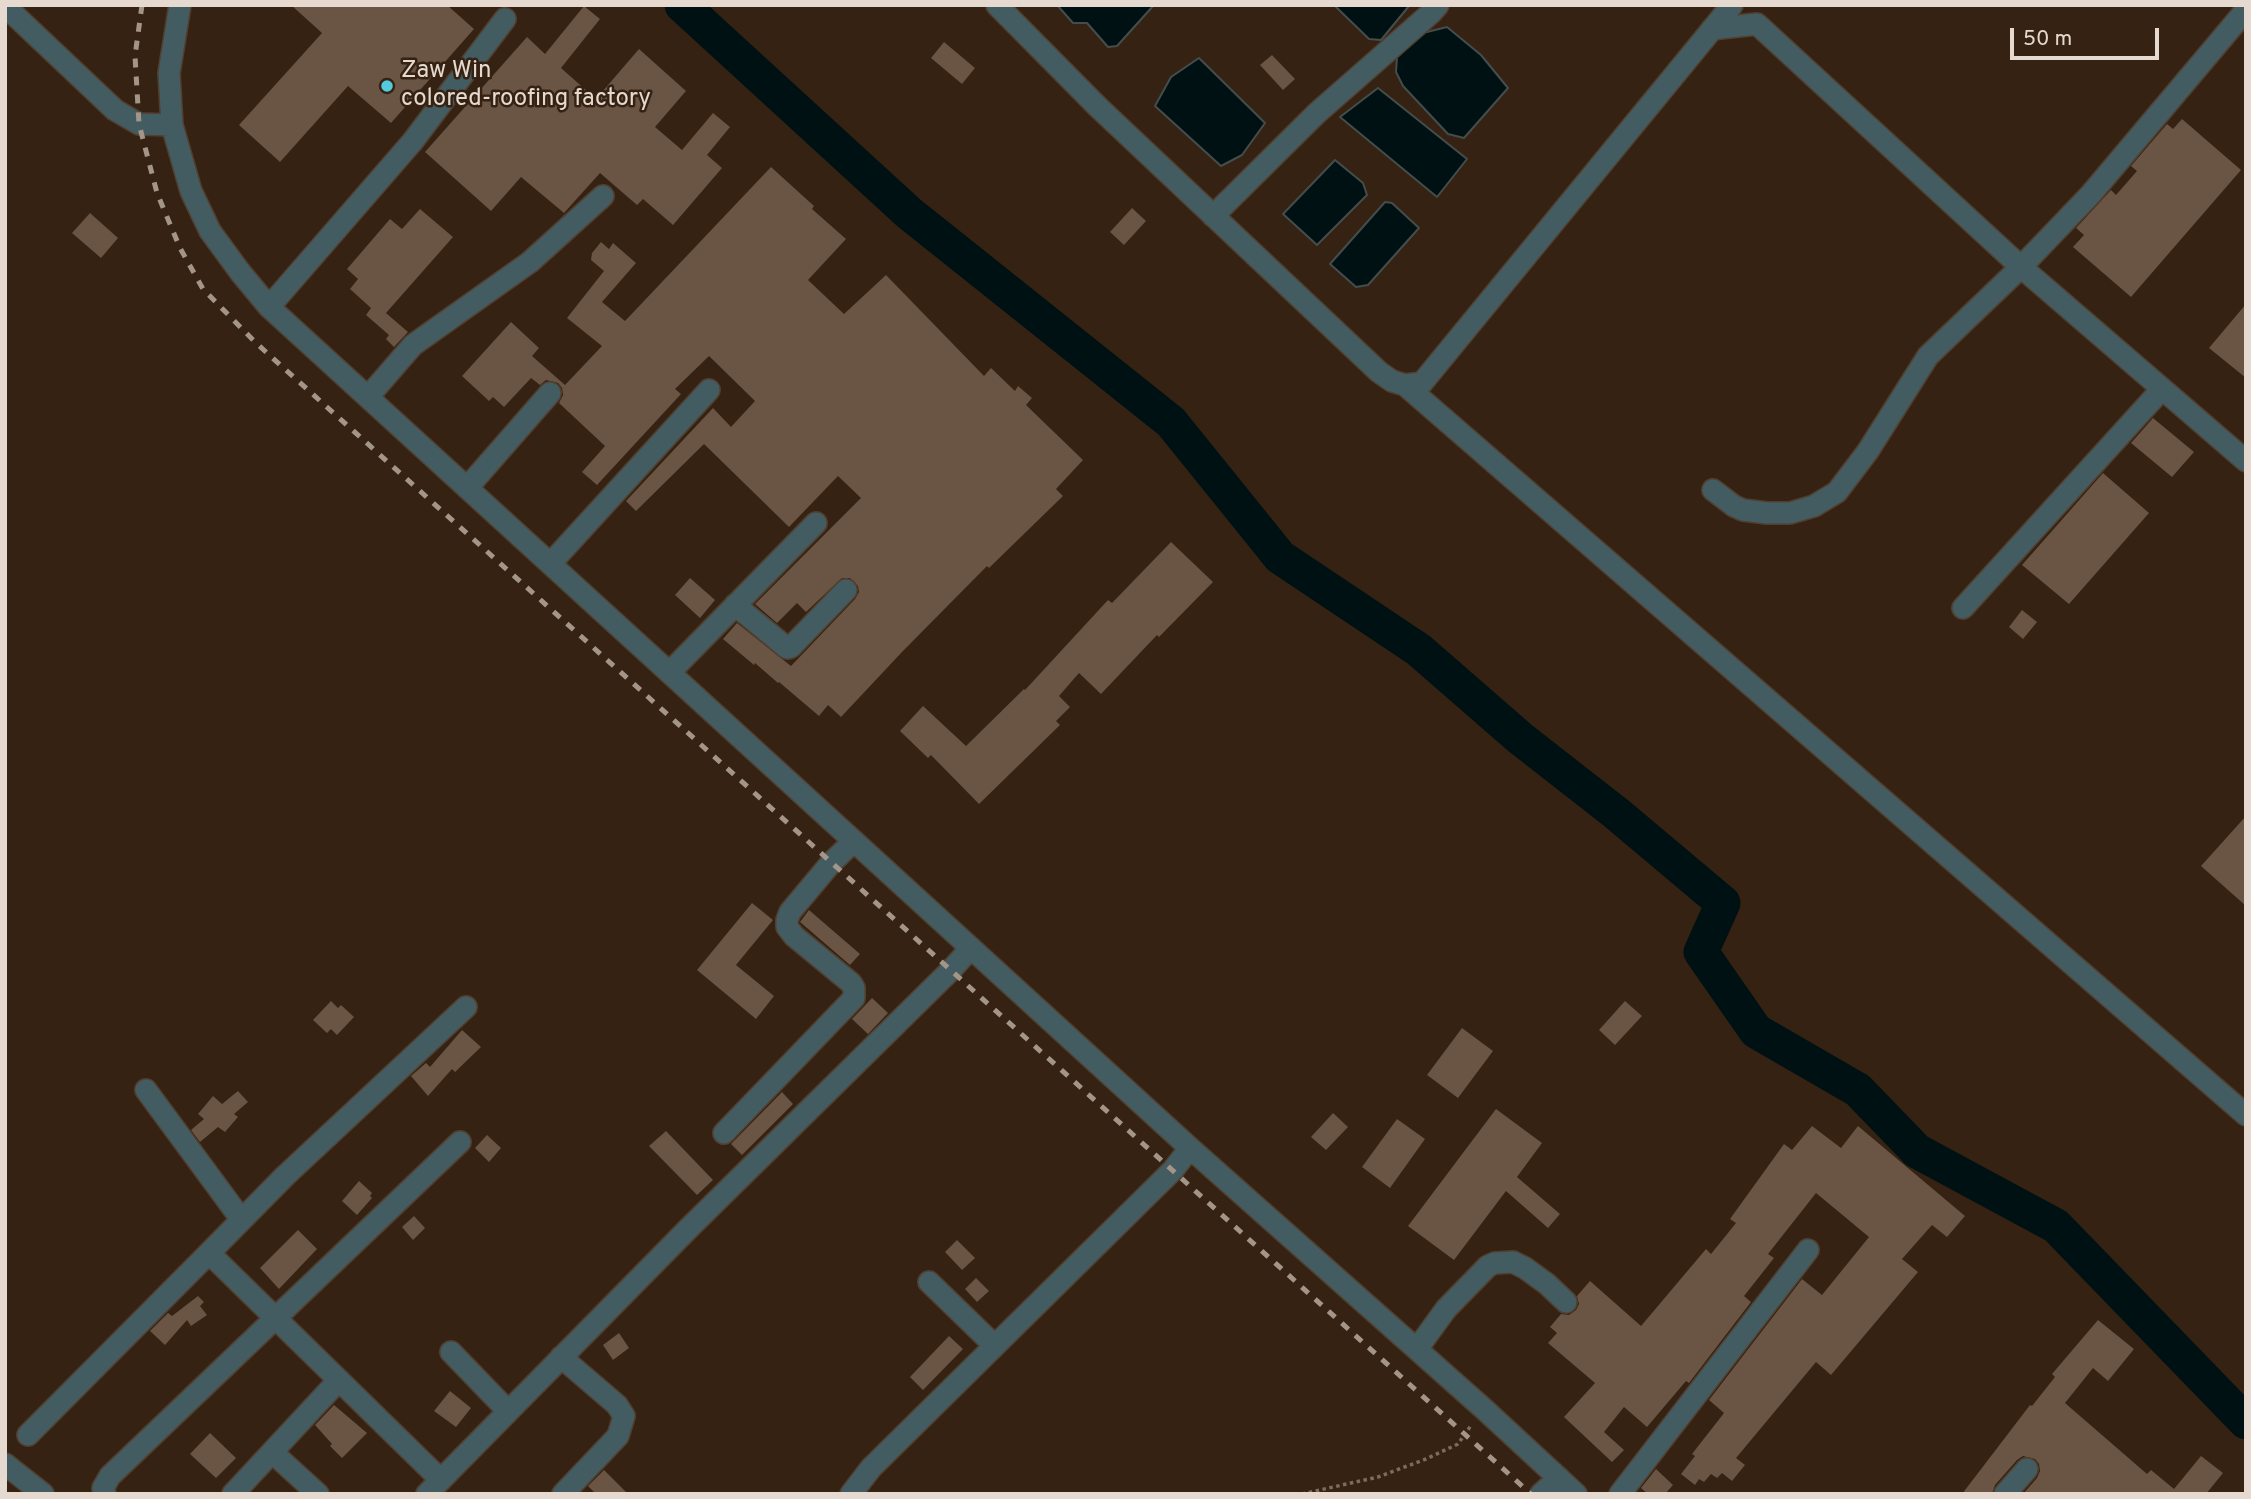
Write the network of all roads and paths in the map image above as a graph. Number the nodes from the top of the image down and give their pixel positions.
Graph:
1 (180, 5) edge
2 (996, 5) edge
3 (1438, 5) edge
4 (1732, 5) edge
5 (5, 6) edge
6 (2246, 10) edge
7 (505, 19) dead end
8 (1712, 29) junction
9 (172, 125) junction
10 (603, 196) dead end
11 (1213, 216) junction
12 (2021, 267) junction
13 (269, 307) junction
14 (1405, 385) junction
15 (2162, 389) junction
16 (709, 390) dead end
17 (550, 393) dead end
18 (368, 397) junction
19 (2246, 461) edge
20 (467, 488) junction
21 (1713, 490) dead end
22 (816, 523) dead end
23 (551, 563) junction
24 (846, 590) dead end
25 (735, 606) junction
26 (1963, 608) dead end
27 (670, 672) junction
28 (854, 841) junction
29 (971, 948) junction
30 (466, 1007) dead end
31 (146, 1090) dead end
32 (2246, 1115) edge
33 (724, 1133) dead end
34 (460, 1142) dead end
35 (1190, 1148) junction
36 (241, 1219) junction
37 (1808, 1250) dead end
38 (209, 1253) junction
39 (929, 1282) dead end
40 (1566, 1302) dead end
41 (275, 1318) junction
42 (994, 1345) junction
43 (1417, 1349) junction
44 (451, 1352) dead end
45 (561, 1357) junction
46 (339, 1380) junction
47 (1484, 1409) junction
48 (508, 1411) junction
49 (28, 1435) dead end
50 (273, 1453) junction
51 (5, 1464) edge
52 (2027, 1469) dead end
53 (1559, 1478) junction
54 (434, 1487) edge
55 (43, 1494) edge
56 (105, 1494) edge
57 (233, 1494) edge
58 (318, 1494) edge
59 (563, 1494) edge
60 (851, 1494) edge
61 (1302, 1494) edge
62 (1541, 1494) edge
63 (1576, 1494) edge
64 (1620, 1494) edge
65 (2005, 1494) edge

1 - 9 street
2 - 11 street
3 - 11 street
4 - 8 street
5 - 9 street
6 - 12 street
7 - 13 street
8 - 12 street
8 - 14 street
9 - 13 street
10 - 18 street
11 - 14 street
12 - 15 street
12 - 21 street
13 - 18 street
14 - 32 street
15 - 19 street
15 - 26 street
16 - 23 street
17 - 20 street
18 - 20 street
20 - 23 street
22 - 25 street
23 - 27 street
24 - 25 street
25 - 27 street
27 - 28 street
28 - 29 street
28 - 33 street
29 - 35 street
29 - 45 street
30 - 36 street
31 - 36 street
34 - 41 street
35 - 42 street
35 - 43 street
36 - 38 street
37 - 64 street
38 - 41 street
38 - 49 street
39 - 42 street
40 - 43 street
41 - 46 street
41 - 56 street
42 - 60 street
43 - 47 street
44 - 48 street
45 - 48 street
45 - 59 street
46 - 50 street
46 - 54 street
47 - 53 street
47 - 61 path
48 - 54 street
50 - 57 street
50 - 58 street
51 - 55 street
52 - 65 street
53 - 62 street
53 - 63 street

